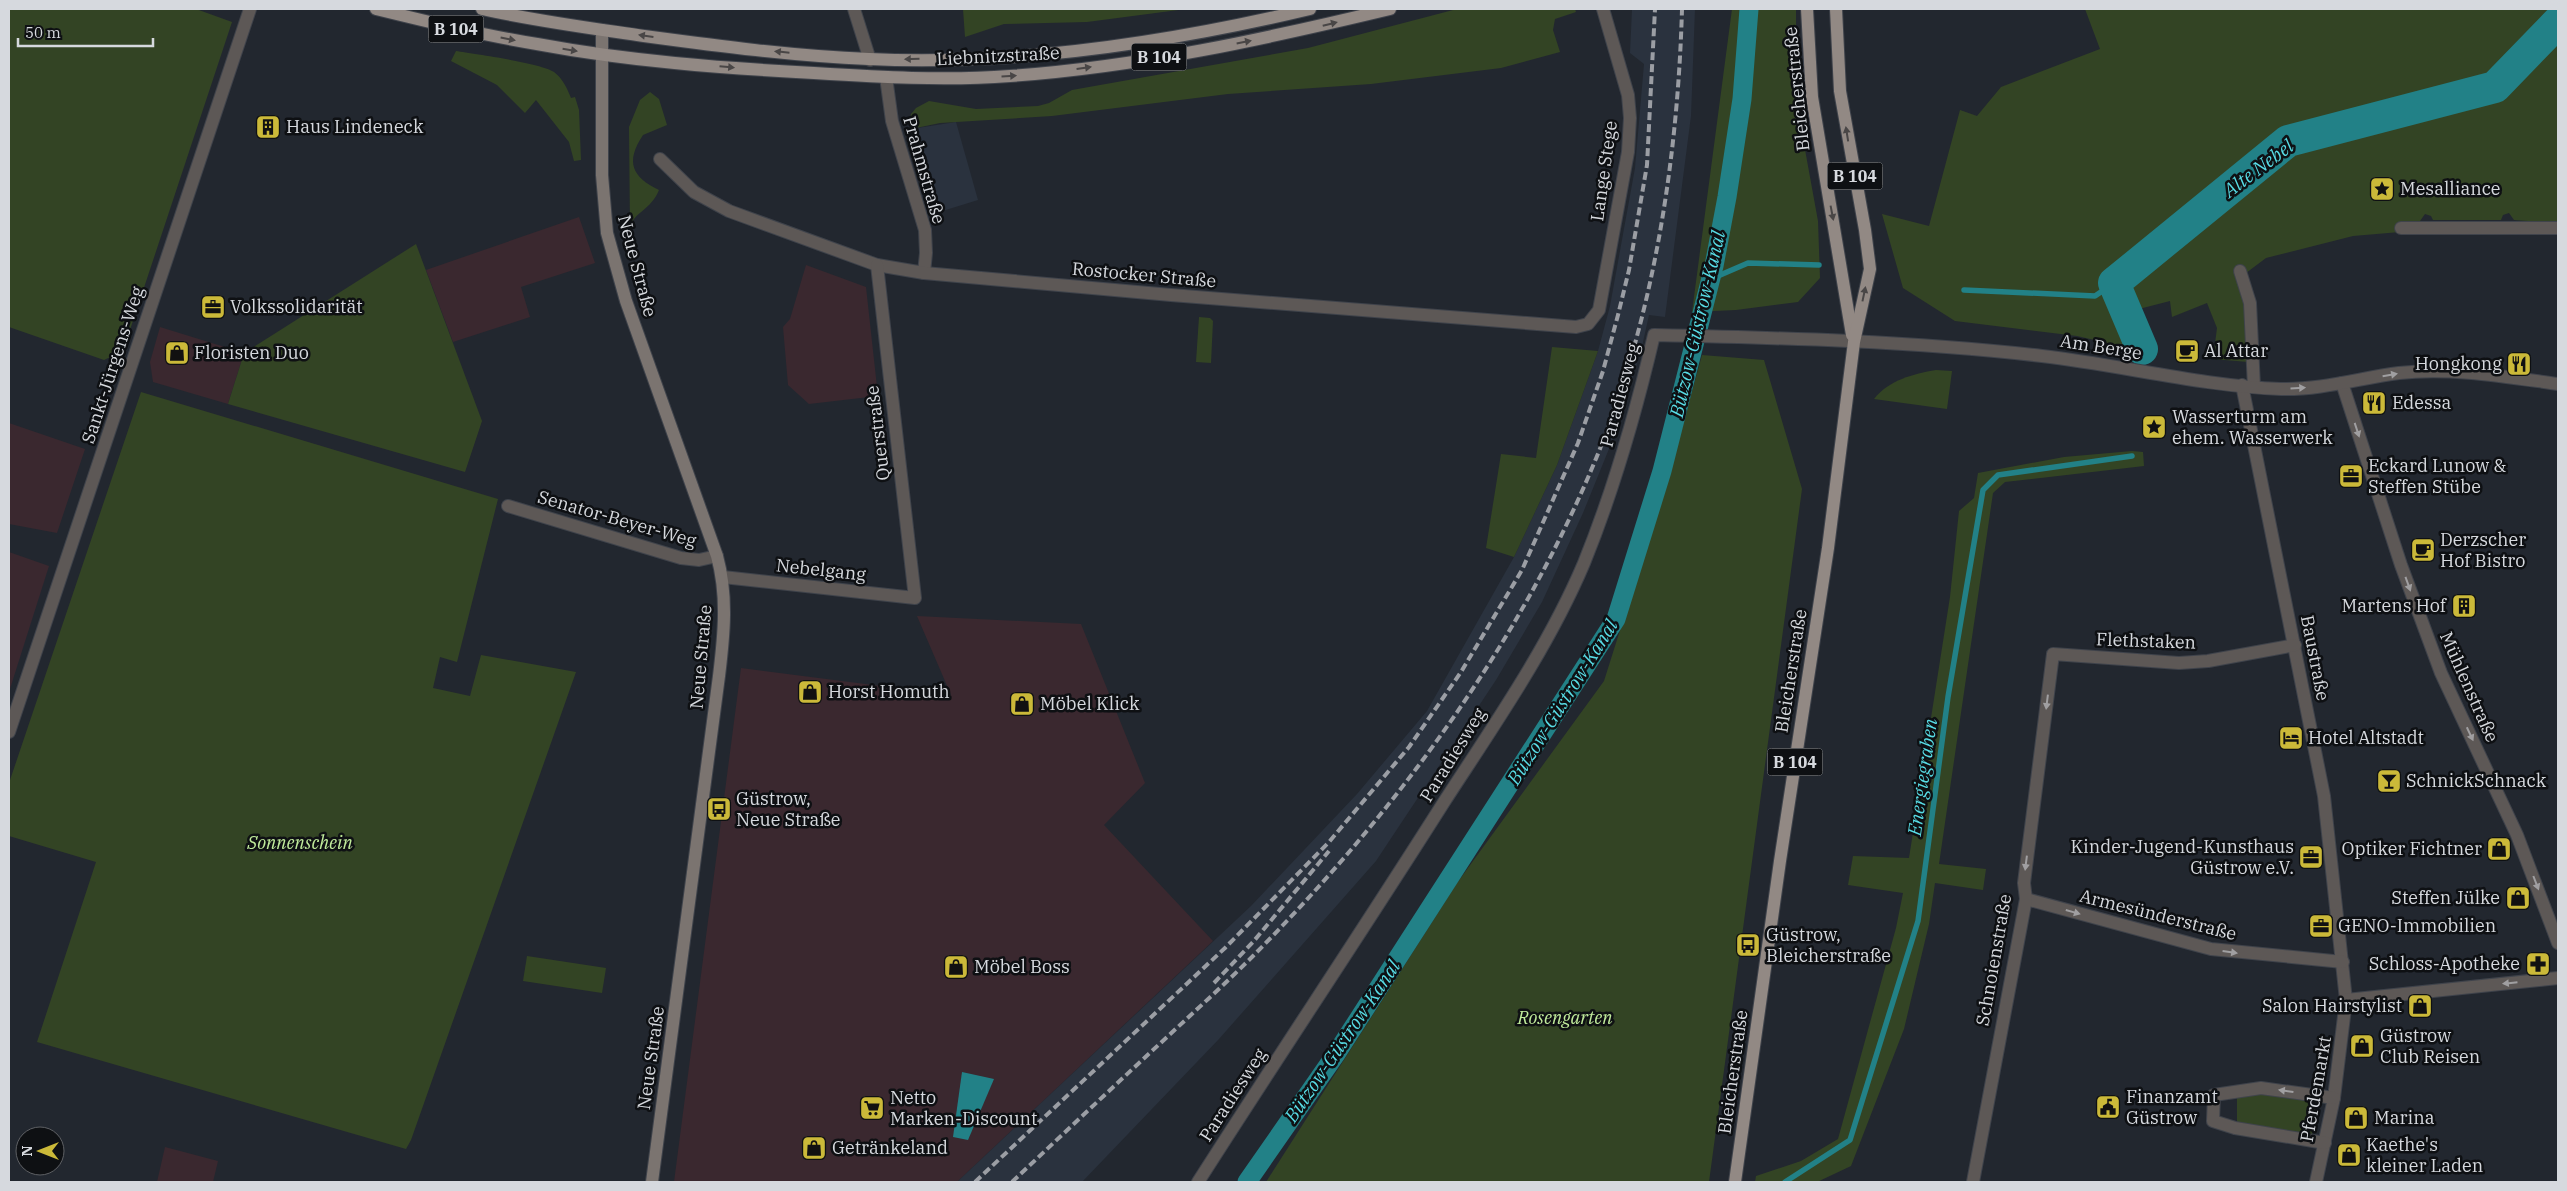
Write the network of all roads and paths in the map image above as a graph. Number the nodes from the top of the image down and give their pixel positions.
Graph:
1 (250, 9) edge
2 (376, 9) edge
3 (482, 9) edge
4 (854, 9) edge
5 (1310, 9) edge
6 (1390, 9) edge
7 (1602, 9) edge
8 (1807, 9) edge
9 (1836, 9) edge
10 (602, 30) junction
11 (602, 55) junction
12 (870, 60) junction
13 (886, 77) junction
14 (660, 159) dead end
15 (2401, 228) dead end
16 (2558, 228) edge
17 (876, 265) junction
18 (2240, 271) dead end
19 (924, 273) junction
20 (1599, 310) joint
21 (1680, 336) joint
22 (1854, 342) junction
23 (2342, 384) junction
24 (2558, 384) edge
25 (2248, 386) junction
26 (508, 506) dead end
27 (717, 556) junction
28 (723, 577) junction
29 (915, 598) joint
30 (2295, 645) junction
31 (2053, 654) joint
32 (9, 732) edge
33 (2026, 899) junction
34 (2558, 943) edge
35 (2342, 962) junction
36 (2558, 978) edge
37 (2346, 1000) junction
38 (2334, 1098) junction
39 (2325, 1143) junction
40 (652, 1182) edge
41 (1198, 1182) edge
42 (1735, 1182) edge
43 (1973, 1182) edge
44 (2316, 1182) edge

1 - 32 street, Sankt-Jürgens-Weg
2 -> 11 main road, B 104
3 - 10 main road, B 104
4 - 12 street
5 -> 12 main road, Liebnitzstraße / B 104
13 -> 6 main road, Liebnitzstraße / B 104
7 - 20 street, Lange Stege
8 -> 22 main road, Bleicherstraße / B 104
22 -> 9 main road, Bleicherstraße / B 104
10 - 11 main road, Neue Straße
12 -> 10 main road, Liebnitzstraße / B 104
11 -> 13 main road, Liebnitzstraße / B 104
11 - 27 main road, Neue Straße
13 - 19 street, Prahmstraße
14 - 17 street, Rostocker Straße
15 - 16 street
17 - 19 street, Rostocker Straße
17 - 29 street, Querstraße
18 - 25 street, Baustraße
19 - 20 street, Rostocker Straße
21 - 22 street, Am Berge
21 - 41 street, Paradiesweg
22 - 25 street, Am Berge
22 - 42 main road, Bleicherstraße / B 104
23 -> 24 street, Am Berge
25 -> 23 street, Am Berge
23 -> 34 street, Mühlenstraße
25 - 30 street, Baustraße
26 - 27 street, Senator-Beyer-Weg
27 - 28 main road, Neue Straße
28 - 29 street, Nebelgang
28 - 40 main road, Neue Straße
30 - 31 street, Flethstaken
30 - 35 street, Baustraße
31 -> 33 street, Schnoienstraße
33 -> 35 street, Armesünderstraße
33 - 43 street, Schnoienstraße
35 - 37 street, Baustraße
36 -> 37 street
37 - 38 street, Pferdemarkt
38 - 39 street, Pferdemarkt
38 -> 39 street
39 - 44 street, Pferdemarkt

